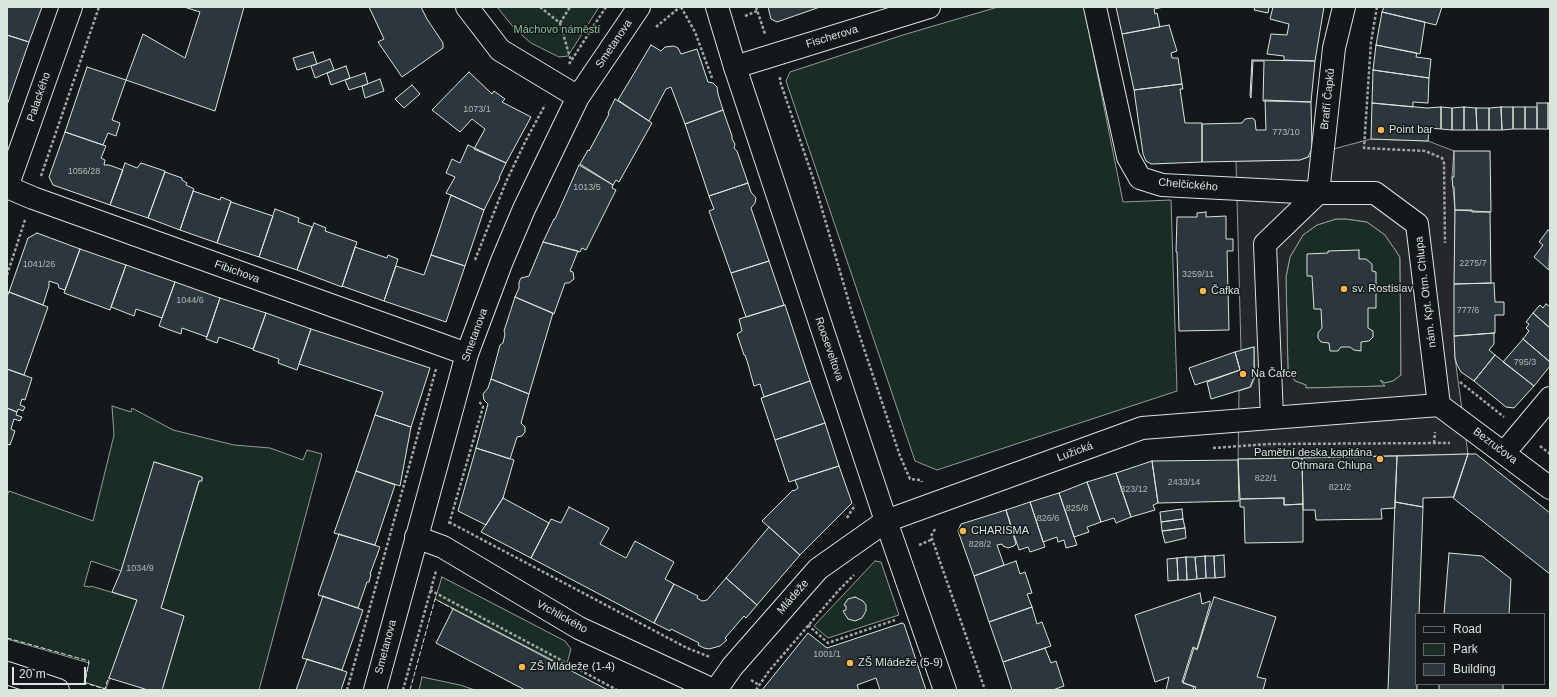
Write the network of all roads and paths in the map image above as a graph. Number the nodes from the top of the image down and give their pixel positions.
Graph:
1 (71, 7) edge
2 (99, 7) edge
3 (467, 7) edge
4 (540, 7) edge
5 (570, 7) edge
6 (639, 7) edge
7 (680, 7) edge
8 (717, 7) edge
9 (756, 7) edge
10 (929, 7) edge
11 (1095, 7) edge
12 (1344, 7) edge
13 (757, 11) junction
14 (740, 17) dead end
15 (560, 23) junction
16 (656, 27) dead end
17 (778, 53) junction
18 (571, 61) dead end
19 (734, 67) junction
20 (578, 97) junction
21 (7, 187) edge
22 (1318, 193) junction
23 (34, 198) junction
24 (7, 275) edge
25 (467, 354) junction
26 (477, 396) dead end
27 (1550, 398) edge
28 (1439, 405) junction
29 (1272, 418) junction
30 (1454, 443) dead end
31 (1210, 448) dead end
32 (1504, 453) junction
33 (1550, 488) edge
34 (929, 506) junction
35 (886, 521) junction
36 (450, 522) junction
37 (416, 537) junction
38 (444, 547) junction
39 (855, 573) dead end
40 (430, 590) junction
41 (898, 619) dead end
42 (808, 626) junction
43 (732, 667) junction
44 (7, 673) edge
45 (759, 685) junction
46 (58, 690) edge
47 (375, 690) edge
48 (403, 690) edge
49 (617, 690) edge
50 (712, 690) edge
51 (716, 690) edge
52 (756, 690) edge
53 (945, 690) edge
54 (985, 690) edge

1 - 21 street, Palackého
2 - 23 path
3 - 20 street
4 - 15 path
5 - 15 path
6 - 20 street, Smetanova
7 - 16 path
8 - 19 street, Rooseveltova
9 - 13 path
10 - 17 street, Fischerova
11 - 22 street, Chelčického
12 - 22 street, Bratří Čapků
13 - 14 path
13 - 17 path
15 - 18 path
17 - 19 street, Fischerova
17 - 34 path
19 - 35 street, Rooseveltova
20 - 25 street, Smetanova
21 - 23 street, Fibichova
22 - 28 street, nám. Kpt. Otm. Chlupa
22 - 29 street
23 - 24 path
23 - 25 street, Fibichova
25 - 37 street, Smetanova
26 - 36 path
27 - 32 street
28 - 29 street
28 - 32 street, Bezručova
29 - 34 street, Lužická
30 - 31 path
32 - 33 street, Bezručova
34 - 35 street, Lužická
34 - 54 path
35 - 43 street, Mládeže
35 - 53 street, Rooseveltova
36 - 38 path
36 - 43 path
37 - 38 street, Vrchlického
37 - 47 street, Smetanova
38 - 40 path
38 - 50 street, Vrchlického
39 - 42 path
40 - 48 path
40 - 49 path
41 - 42 path
42 - 45 path
43 - 45 path
43 - 51 street, Mládeže
44 - 46 street
45 - 52 path

